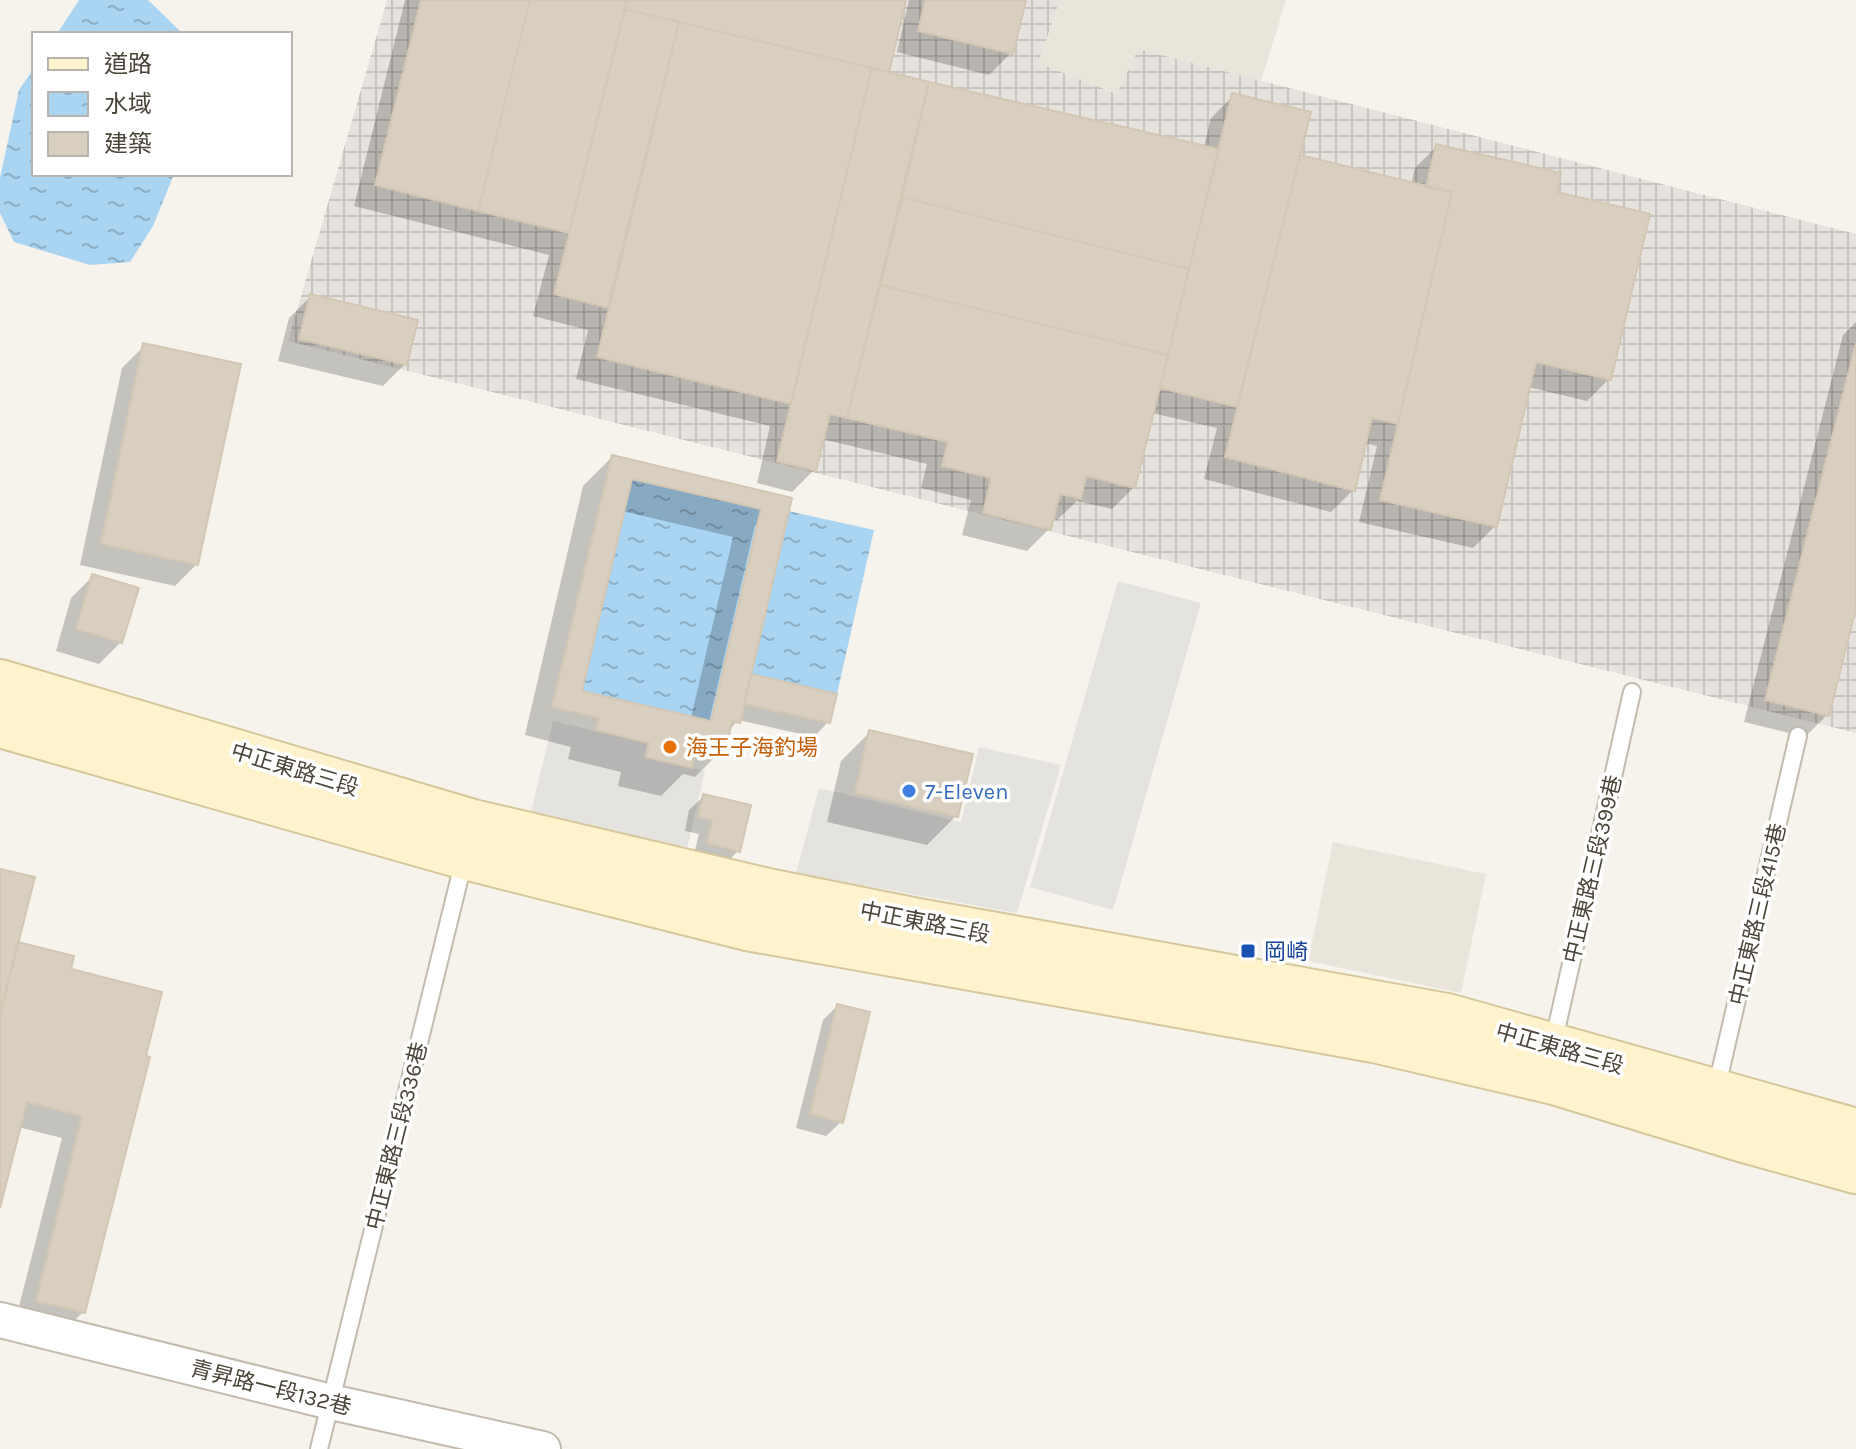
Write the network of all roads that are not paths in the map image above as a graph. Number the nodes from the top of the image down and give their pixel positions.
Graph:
1 (0, 682) edge
2 (1632, 692) dead end
3 (0, 725) edge
4 (1798, 736) dead end
5 (469, 840) junction
6 (1553, 1046) junction
7 (1716, 1092) junction
8 (1856, 1131) edge
9 (1856, 1171) edge
10 (0, 1320) edge
11 (331, 1402) junction
12 (319, 1449) edge
13 (543, 1449) edge

1 - 5 main road, 中正東路三段
2 - 6 lane, 中正東路三段399巷
3 - 5 main road, 中正東路三段
4 - 7 lane, 中正東路三段415巷
5 - 6 main road, 中正東路三段
5 - 9 main road, 中正東路三段
5 - 11 lane, 中正東路三段336巷
6 - 7 main road, 中正東路三段
7 - 8 main road, 中正東路三段
10 - 11 street, 青昇路一段132巷
11 - 12 lane, 中正東路三段336巷
11 - 13 street, 青昇路一段132巷

